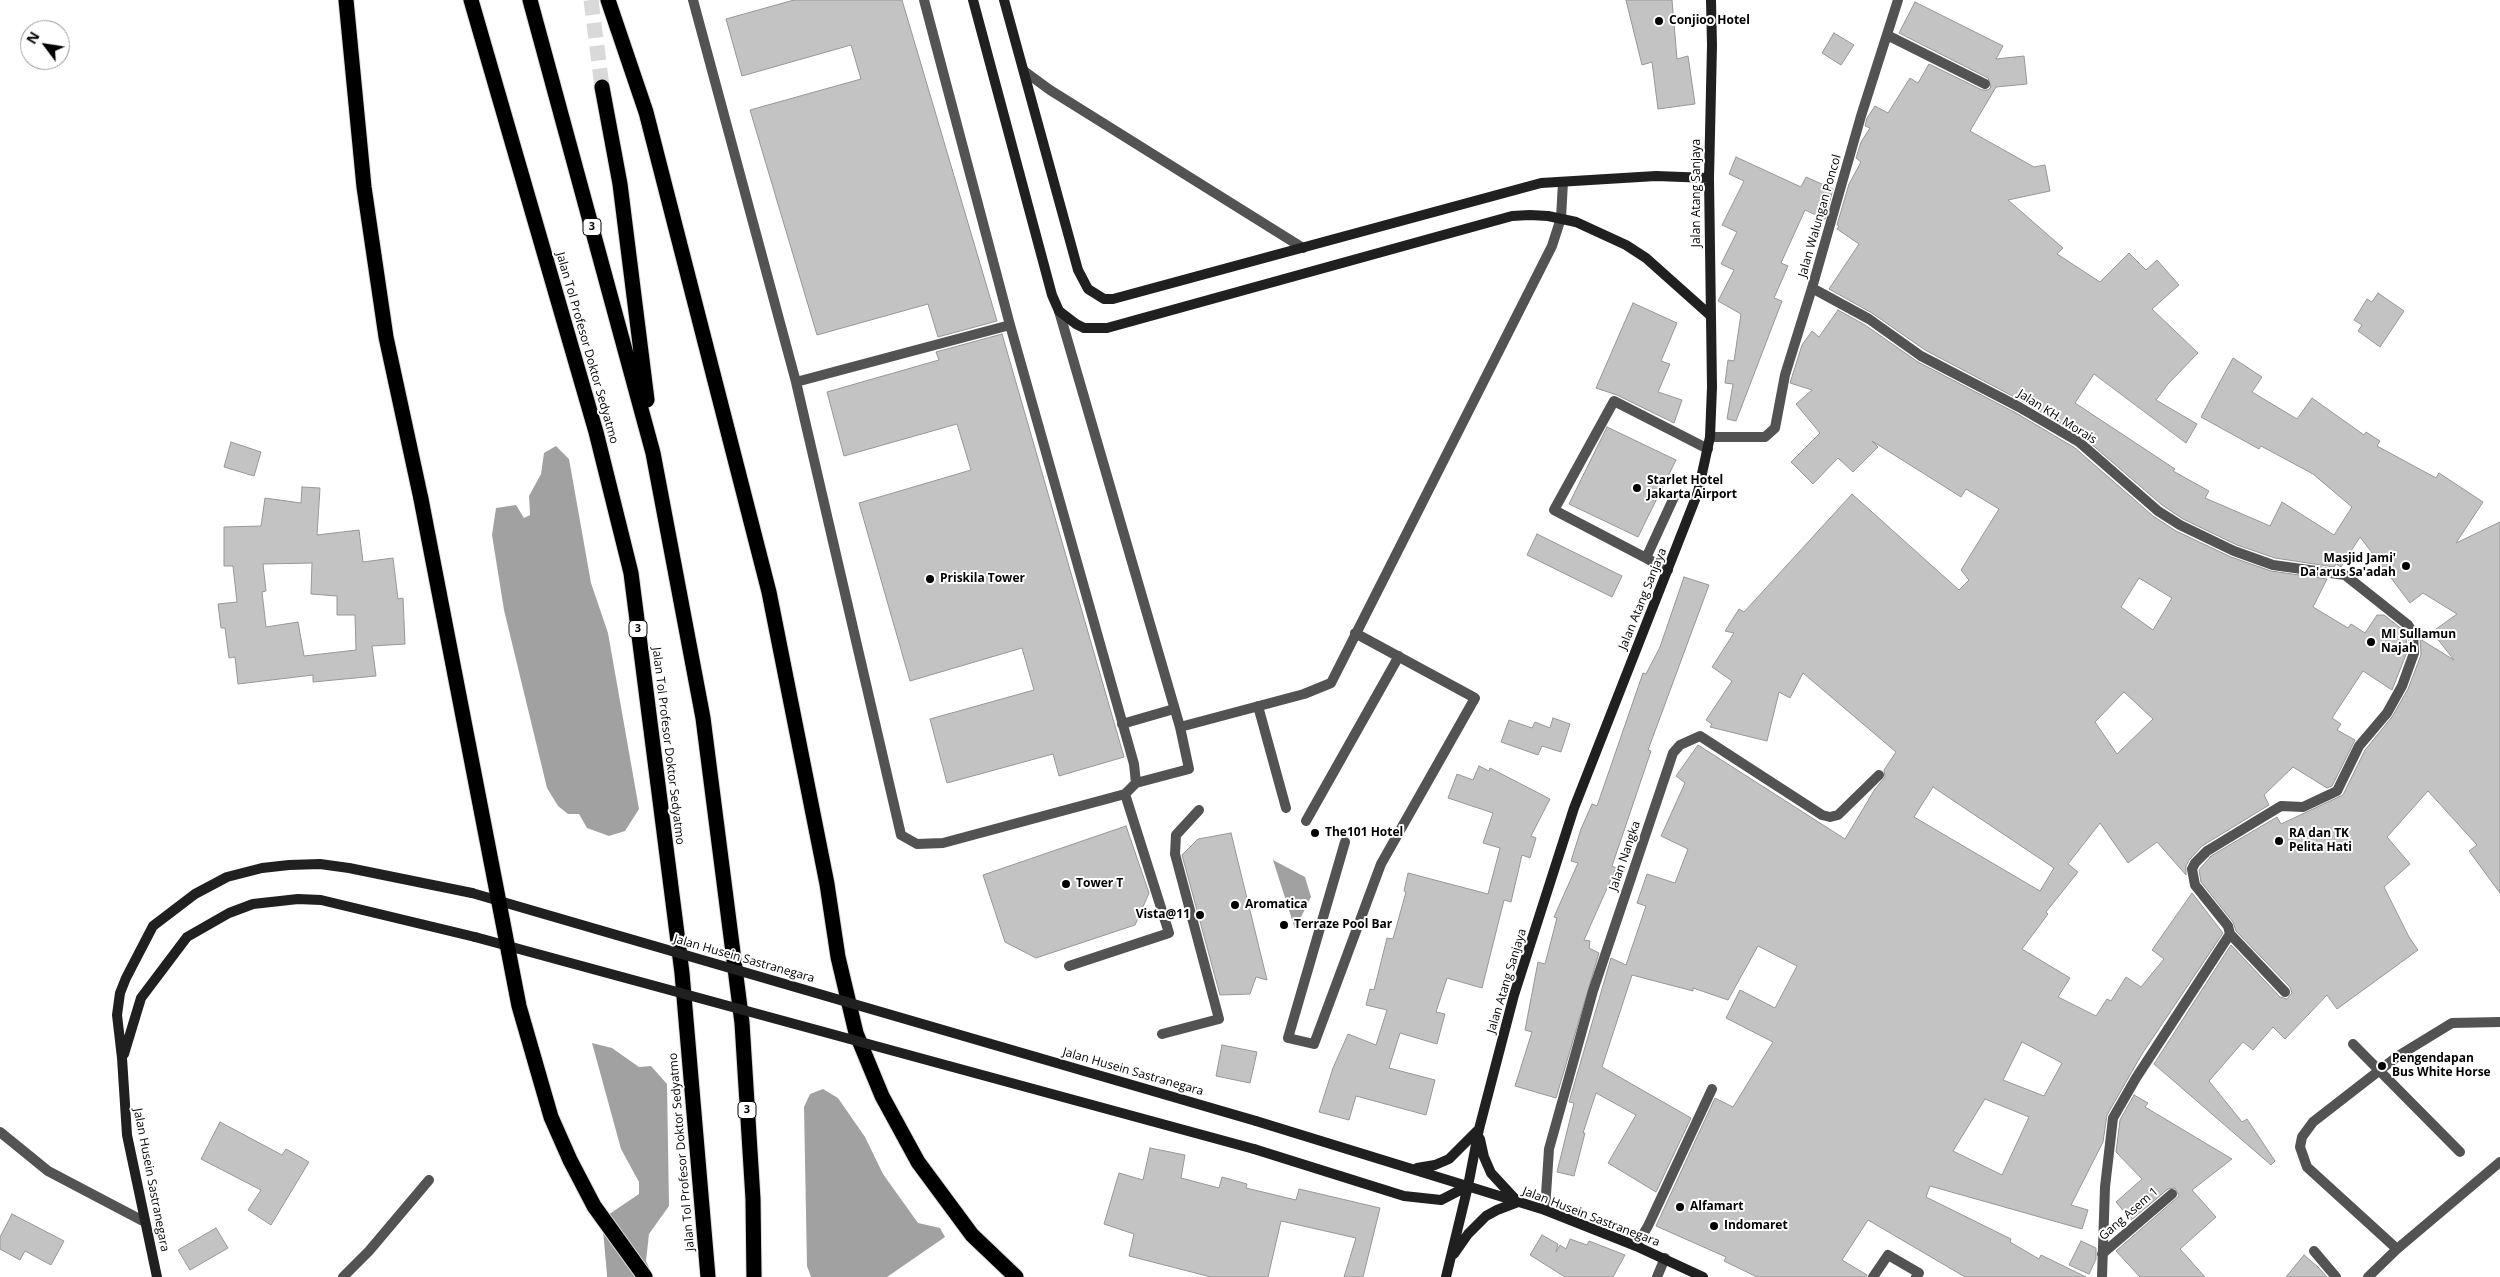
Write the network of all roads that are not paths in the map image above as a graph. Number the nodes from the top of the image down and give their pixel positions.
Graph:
1 (346, 0) edge
2 (471, 0) edge
3 (530, 0) edge
4 (608, 0) edge
5 (693, 0) edge
6 (924, 0) edge
7 (973, 0) edge
8 (1004, 0) edge
9 (1710, 0) edge
10 (1898, 0) edge
11 (1887, 34) junction
12 (1024, 71) junction
13 (1985, 84) dead end
14 (602, 87) tunnel mouth
15 (1709, 178) junction
16 (1563, 182) junction
17 (1561, 218) junction
18 (1303, 248) junction
19 (1812, 288) junction
20 (1059, 311) junction
21 (1711, 316) junction
22 (1010, 325) junction
23 (796, 382) junction
24 (1710, 437) junction
25 (1708, 449) junction
26 (653, 453) junction
27 (1674, 495) dead end
28 (1646, 558) junction
29 (1668, 570) junction
30 (1355, 633) junction
31 (1399, 656) junction
32 (1258, 706) junction
33 (1174, 709) junction
34 (1122, 724) junction
35 (1180, 727) junction
36 (1879, 775) dead end
37 (1136, 783) junction
38 (1126, 794) junction
39 (1286, 808) dead end
40 (1199, 810) dead end
41 (1306, 821) dead end
42 (1345, 842) dead end
43 (2230, 934) junction
44 (1069, 966) dead end
45 (2285, 992) dead end
46 (2500, 1022) edge
47 (1162, 1034) dead end
48 (2353, 1044) dead end
49 (122, 1058) junction
50 (2378, 1071) junction
51 (1712, 1089) dead end
52 (1479, 1129) junction
53 (0, 1132) edge
54 (2460, 1152) dead end
55 (2500, 1162) edge
56 (1414, 1169) junction
57 (429, 1180) dead end
58 (1468, 1186) junction
59 (2172, 1194) dead end
60 (1520, 1203) junction
61 (1543, 1209) junction
62 (146, 1222) junction
63 (1636, 1246) junction
64 (2397, 1249) junction
65 (2314, 1251) dead end
66 (2102, 1254) junction
67 (1666, 1258) junction
68 (1450, 1262) junction
69 (157, 1277) edge
70 (343, 1277) edge
71 (645, 1277) edge
72 (708, 1277) edge
73 (754, 1277) edge
74 (1016, 1277) edge
75 (1446, 1277) edge
76 (1657, 1277) edge
77 (1703, 1277) edge
78 (1873, 1277) edge
79 (1916, 1277) edge
80 (2102, 1277) edge
81 (2336, 1277) edge
82 (2368, 1277) edge

1 - 71 highway, bridge
2 - 72 highway, Jalan Tol Profesor Doktor Sedyatmo / 3
3 - 26 highway, 3
4 - 74 highway
5 - 23 street
6 - 22 street
7 - 20 main road
8 - 12 main road
9 - 15 main road, Jalan Atang Sanjaya
10 - 11 street, Jalan Walungan Poncol
11 - 13 street
11 - 19 street, Jalan Walungan Poncol
12 - 18 street
12 - 18 main road
14 - 26 highway
15 - 16 main road
15 - 21 main road, Jalan Atang Sanjaya
16 - 17 street
16 - 18 main road
17 - 20 main road
17 - 21 main road
17 - 30 street
19 - 24 street, Jalan Walungan Poncol
19 - 43 street, Jalan KH. Morais
20 - 33 street
21 - 24 main road, Jalan Atang Sanjaya
22 - 23 street
22 - 34 street
23 - 38 street
24 - 25 main road, Jalan Atang Sanjaya
25 - 28 street
25 - 29 main road, Jalan Atang Sanjaya
26 - 73 highway, 3
27 - 28 street
28 - 29 street
29 - 52 main road, Jalan Atang Sanjaya
30 - 31 street
30 - 32 street
31 - 41 street
31 - 42 street
32 - 35 street
32 - 39 street
33 - 34 street
33 - 35 street
34 - 37 street
35 - 37 street
36 - 61 street, Jalan Nangka
37 - 38 street
38 - 44 street
40 - 47 street
43 - 45 street
43 - 66 street
46 - 50 street
48 - 50 street
49 - 56 main road, Jalan Husein Sastranegara, bridge
49 - 58 main road, Jalan Husein Sastranegara, bridge
49 - 62 main road, Jalan Husein Sastranegara
50 - 54 street
50 - 64 street
51 - 63 street
52 - 56 main road
52 - 58 main road, Jalan Atang Sanjaya
52 - 60 main road
53 - 62 street
55 - 64 street
56 - 58 main road, Jalan Husein Sastranegara
57 - 70 street
58 - 60 main road, Jalan Husein Sastranegara
58 - 68 main road
59 - 66 street, Gang Asem 1
60 - 61 main road, Jalan Husein Sastranegara
60 - 68 main road
61 - 63 main road, Jalan Husein Sastranegara
62 - 69 main road, Jalan Husein Sastranegara
63 - 67 main road, Jalan Husein Sastranegara
64 - 82 street
65 - 81 street
66 - 80 street
67 - 76 street
67 - 77 main road, Jalan Husein Sastranegara
68 - 75 main road
78 - 79 street

